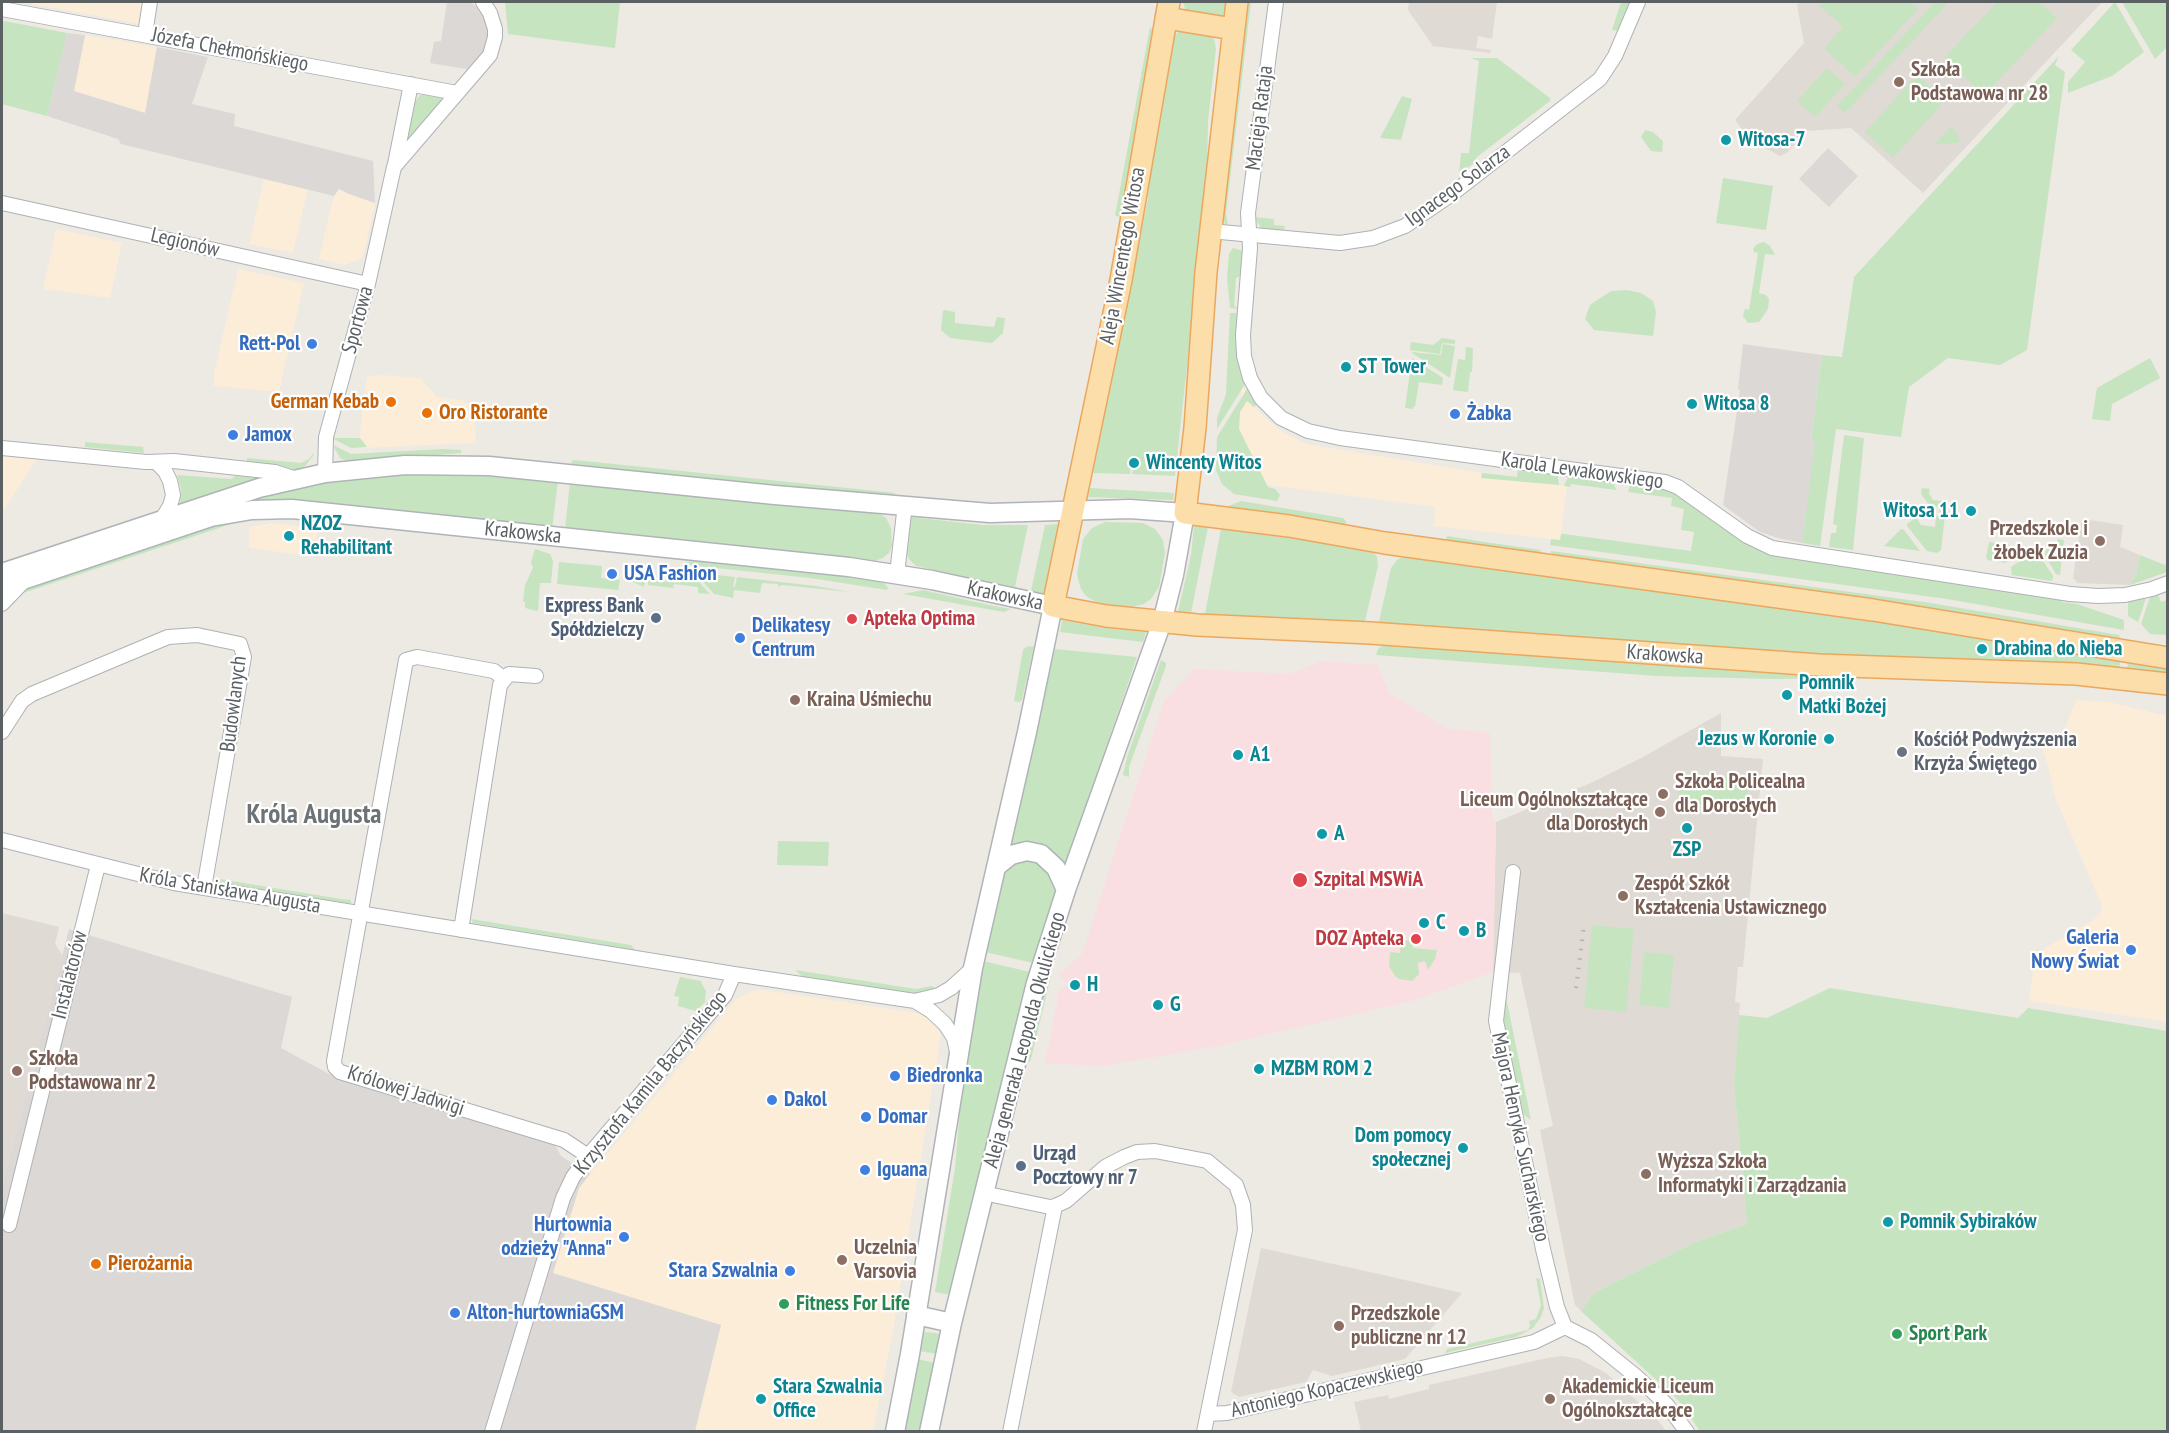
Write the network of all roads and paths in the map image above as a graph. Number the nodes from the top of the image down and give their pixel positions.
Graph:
1 (150, 2) edge
2 (483, 2) edge
3 (1237, 2) edge
4 (1276, 2) edge
5 (1638, 2) edge
6 (2, 9) edge
7 (1167, 10) edge
8 (1233, 29) junction
9 (145, 34) junction
10 (411, 84) junction
11 (457, 93) junction
12 (394, 166) junction
13 (2, 202) edge
14 (1210, 231) junction
15 (1250, 235) junction
16 (368, 284) junction
17 (2, 448) edge
18 (157, 463) junction
19 (325, 473) junction
20 (296, 478) junction
21 (904, 504) junction
22 (1074, 510) junction
23 (1185, 513) junction
24 (162, 519) junction
25 (2, 573) edge
26 (897, 574) junction
27 (27, 578) junction
28 (2168, 583) edge
29 (2, 587) edge
30 (2, 604) edge
31 (1053, 606) junction
32 (1162, 622) junction
33 (2168, 658) edge
34 (536, 676) dead end
35 (504, 679) junction
36 (2168, 684) edge
37 (2, 732) edge
38 (2, 840) edge
39 (98, 865) junction
40 (996, 867) junction
41 (1513, 872) dead end
42 (204, 888) junction
43 (1066, 890) junction
44 (361, 914) junction
45 (461, 930) junction
46 (973, 968) junction
47 (734, 974) junction
48 (915, 1001) junction
49 (958, 1057) junction
50 (588, 1156) junction
51 (983, 1193) junction
52 (1055, 1206) junction
53 (9, 1225) dead end
54 (916, 1315) junction
55 (952, 1323) junction
56 (1565, 1327) junction
57 (1208, 1414) junction
58 (492, 1431) edge
59 (895, 1431) edge
60 (929, 1431) edge
61 (1010, 1431) edge
62 (1204, 1431) edge
63 (1687, 1431) edge

1 - 9 street
2 - 11 street, Sportowa
3 - 8 main road
4 - 15 street, Macieja Rataja
5 - 15 street, Ignacego Solarza
6 - 9 street, Józefa Chełmońskiego
7 - 8 main road
7 - 22 main road, Aleja Wincentego Witosa
8 - 14 main road
9 - 10 street, Józefa Chełmońskiego
10 - 11 street, Józefa Chełmońskiego
10 - 12 street, Sportowa
11 - 12 street, Sportowa
12 - 16 street, Sportowa
13 - 16 street, Legionów
14 - 15 street, Ignacego Solarza
14 - 23 main road
15 - 28 street, Karola Lewakowskiego
16 - 19 street, Sportowa
17 - 18 street
18 - 20 street
18 - 24 street
19 - 20 main road
19 - 21 main road
20 - 24 main road
21 - 22 main road
21 - 26 street
22 - 23 main road
22 - 31 main road, Aleja Wincentego Witosa
23 - 32 main road, Aleja generała Leopolda Okulickiego
23 - 33 main road
24 - 25 main road
26 - 27 main road, Krakowska
26 - 31 main road, Krakowska
27 - 29 main road, Krakowska
27 - 30 street
31 - 32 main road, Krakowska
31 - 40 main road
32 - 36 main road, Krakowska
32 - 43 main road, Aleja generała Leopolda Okulickiego
34 - 35 street
35 - 44 street
35 - 45 street
37 - 42 street, Budowlanych
38 - 39 street, Króla Stanisława Augusta
39 - 42 street, Króla Stanisława Augusta
39 - 53 street, Instalatorów
40 - 43 main road
40 - 46 main road
41 - 56 street, Majora Henryka Sucharskiego
42 - 44 street, Króla Stanisława Augusta
43 - 51 main road, Aleja generała Leopolda Okulickiego
44 - 45 street, Króla Stanisława Augusta
44 - 50 street, Królowej Jadwigi
45 - 47 street, Króla Stanisława Augusta
46 - 48 street, Króla Stanisława Augusta
46 - 49 main road
47 - 48 street, Króla Stanisława Augusta
47 - 50 street, Krzysztofa Kamila Baczyńskiego
48 - 49 street, Króla Stanisława Augusta
49 - 54 main road
50 - 58 street, Krzysztofa Kamila Baczyńskiego
51 - 52 street
51 - 55 main road, Aleja generała Leopolda Okulickiego
52 - 57 street
52 - 61 street
54 - 55 main road
54 - 59 main road
55 - 60 main road, Aleja generała Leopolda Okulickiego
56 - 57 street, Antoniego Kopaczewskiego
56 - 63 street
57 - 62 street

